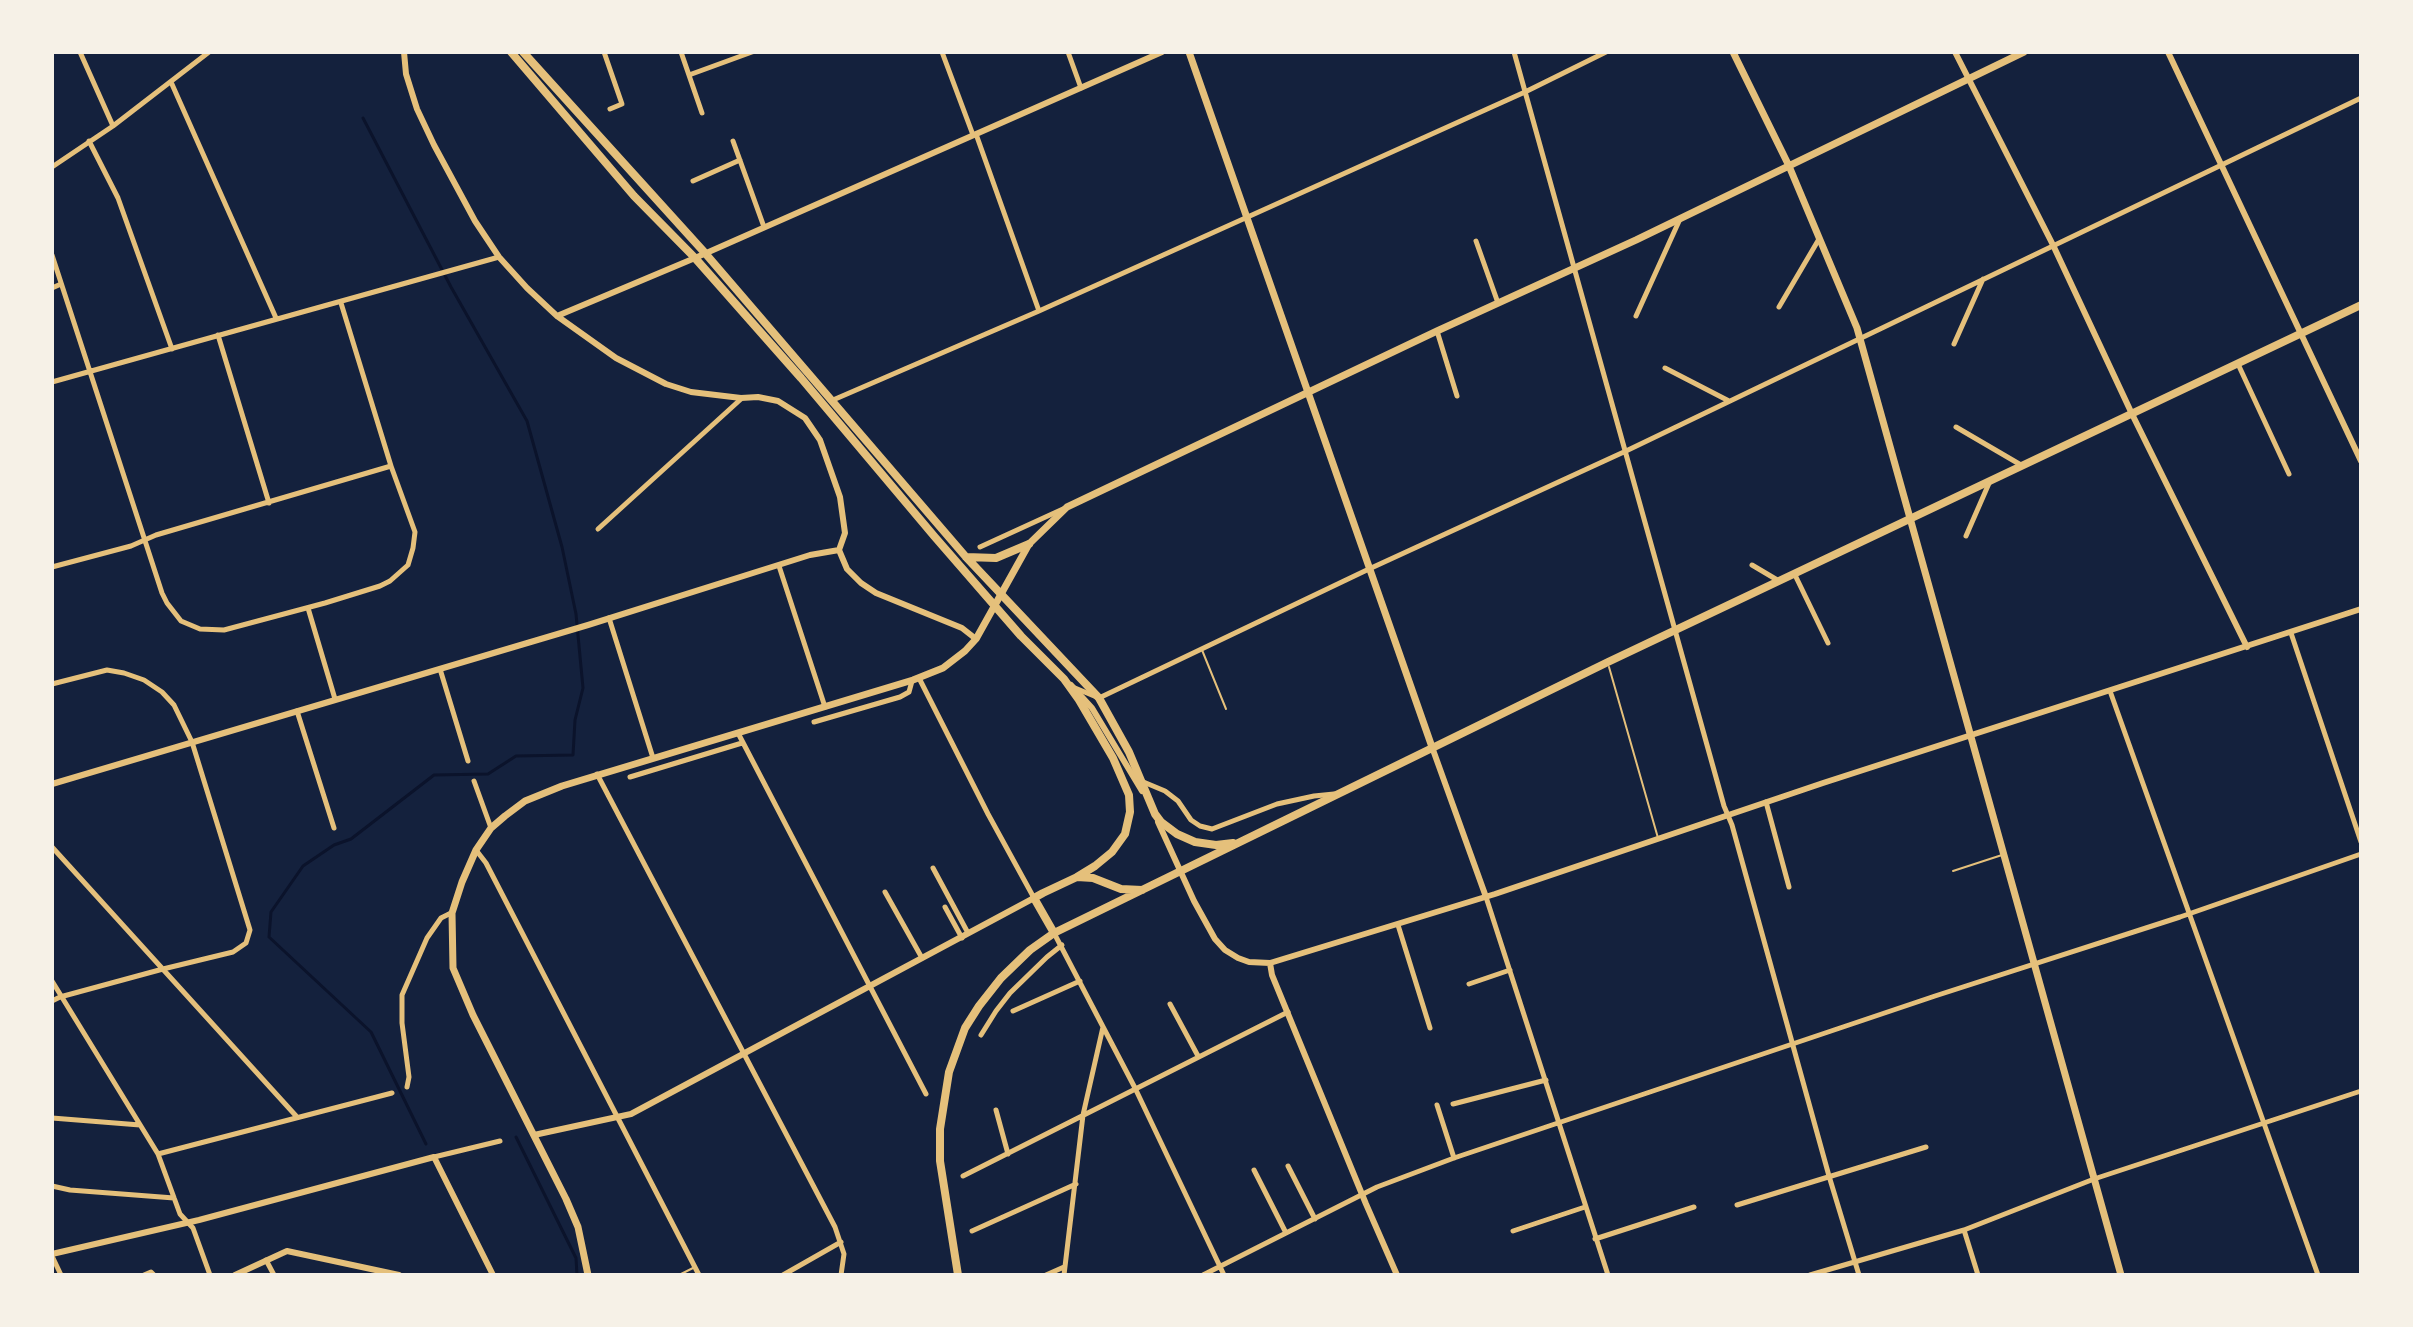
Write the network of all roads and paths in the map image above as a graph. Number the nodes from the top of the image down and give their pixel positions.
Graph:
1 (80, 52) edge
2 (209, 52) edge
3 (404, 52) edge
4 (511, 52) edge
5 (523, 52) edge
6 (604, 52) edge
7 (681, 52) edge
8 (752, 52) edge
9 (942, 52) edge
10 (1068, 52) edge
11 (1162, 52) edge
12 (1189, 52) edge
13 (1514, 52) edge
14 (1606, 52) edge
15 (1733, 52) edge
16 (1955, 52) edge
17 (2024, 52) edge
18 (2168, 52) edge
19 (689, 75) junction
20 (1968, 79) junction
21 (171, 82) junction
22 (1081, 88) junction
23 (1525, 92) junction
24 (2361, 98) edge
25 (610, 109) dead end
26 (702, 113) dead end
27 (113, 126) junction
28 (974, 134) junction
29 (89, 141) junction
30 (733, 141) dead end
31 (740, 160) junction
32 (2221, 165) junction
33 (1789, 166) junction
34 (52, 167) edge
35 (693, 181) dead end
36 (1247, 216) junction
37 (1680, 219) junction
38 (764, 227) junction
39 (1820, 238) junction
40 (1476, 241) dead end
41 (2053, 245) junction
42 (705, 253) junction
43 (52, 255) edge
44 (499, 257) junction
45 (695, 258) junction
46 (1574, 268) junction
47 (1983, 279) junction
48 (61, 284) junction
49 (52, 288) edge
50 (341, 303) junction
51 (1498, 303) junction
52 (2361, 305) edge
53 (1779, 307) dead end
54 (1039, 311) junction
55 (557, 316) junction
56 (1636, 316) dead end
57 (276, 318) junction
58 (1437, 331) junction
59 (2301, 333) junction
60 (218, 335) junction
61 (1860, 337) junction
62 (1954, 344) dead end
63 (172, 349) junction
64 (2238, 364) junction
65 (1665, 368) dead end
66 (91, 371) junction
67 (52, 382) edge
68 (1308, 393) junction
69 (1457, 396) dead end
70 (741, 398) junction
71 (833, 400) junction
72 (1730, 401) junction
73 (2132, 414) junction
74 (1956, 427) dead end
75 (1626, 451) junction
76 (2361, 461) edge
77 (2021, 465) junction
78 (391, 466) junction
79 (2289, 474) dead end
80 (1990, 480) junction
81 (269, 503) junction
82 (1067, 507) junction
83 (1912, 519) junction
84 (598, 529) dead end
85 (1966, 536) dead end
86 (144, 541) junction
87 (1029, 544) junction
88 (980, 547) dead end
89 (839, 550) junction
90 (966, 557) junction
91 (1752, 565) dead end
92 (779, 566) junction
93 (52, 567) edge
94 (1369, 569) junction
95 (1795, 575) junction
96 (1780, 582) junction
97 (1002, 595) junction
98 (996, 606) junction
99 (308, 608) junction
100 (2361, 609) edge
101 (609, 617) junction
102 (1675, 631) junction
103 (2291, 633) junction
104 (976, 639) junction
105 (1828, 643) dead end
106 (2247, 647) junction
107 (1202, 649) junction
108 (1608, 662) junction
109 (440, 669) junction
110 (916, 679) junction
111 (1064, 679) junction
112 (52, 684) edge
113 (1074, 687) junction
114 (2110, 691) junction
115 (1099, 698) junction
116 (335, 699) junction
117 (825, 707) junction
118 (1226, 709) dead end
119 (297, 711) junction
120 (814, 722) dead end
121 (737, 733) junction
122 (1970, 736) junction
123 (192, 742) junction
124 (742, 743) junction
125 (1432, 747) junction
126 (653, 758) junction
127 (468, 761) dead end
128 (597, 774) junction
129 (630, 777) dead end
130 (474, 781) dead end
131 (1141, 781) junction
132 (52, 784) edge
133 (1335, 794) junction
134 (1766, 802) junction
135 (1155, 814) junction
136 (1728, 817) junction
137 (334, 828) dead end
138 (491, 828) junction
139 (1250, 837) junction
140 (1659, 840) junction
141 (2361, 842) edge
142 (52, 847) edge
143 (476, 850) junction
144 (2003, 854) junction
145 (2361, 854) edge
146 (933, 868) dead end
147 (1953, 871) dead end
148 (1077, 877) junction
149 (1789, 887) dead end
150 (1144, 890) junction
151 (885, 892) dead end
152 (1486, 897) junction
153 (1034, 898) junction
154 (945, 907) dead end
155 (452, 913) junction
156 (2190, 913) junction
157 (1398, 925) junction
158 (1054, 933) junction
159 (965, 936) junction
160 (1062, 945) junction
161 (922, 958) junction
162 (1270, 963) junction
163 (2035, 964) junction
164 (163, 969) junction
165 (1510, 970) junction
166 (52, 981) edge
167 (1080, 981) junction
168 (1469, 984) dead end
169 (870, 985) junction
170 (60, 997) junction
171 (52, 1001) edge
172 (1170, 1004) dead end
173 (1013, 1011) dead end
174 (1288, 1012) junction
175 (1104, 1026) junction
176 (1430, 1028) dead end
177 (981, 1035) dead end
178 (1792, 1043) junction
179 (744, 1052) junction
180 (1198, 1056) junction
181 (1546, 1080) junction
182 (407, 1087) dead end
183 (1135, 1088) junction
184 (2361, 1091) edge
185 (392, 1093) dead end
186 (926, 1094) dead end
187 (1453, 1104) dead end
188 (1437, 1105) dead end
189 (996, 1110) dead end
190 (1083, 1115) junction
191 (297, 1117) junction
192 (618, 1117) junction
193 (52, 1118) edge
194 (1558, 1121) junction
195 (2264, 1123) junction
196 (141, 1125) junction
197 (534, 1135) junction
198 (500, 1141) dead end
199 (1926, 1147) dead end
200 (158, 1154) junction
201 (1008, 1154) junction
202 (434, 1157) junction
203 (1454, 1158) junction
204 (1288, 1166) dead end
205 (1254, 1170) dead end
206 (963, 1176) dead end
207 (1829, 1176) junction
208 (2094, 1179) junction
209 (1076, 1184) junction
210 (52, 1186) edge
211 (1363, 1194) junction
212 (174, 1198) junction
213 (1737, 1205) dead end
214 (1585, 1207) junction
215 (1694, 1207) dead end
216 (1315, 1219) junction
217 (188, 1222) junction
218 (1964, 1230) junction
219 (972, 1231) dead end
220 (1513, 1231) dead end
221 (1286, 1233) junction
222 (1595, 1239) junction
223 (841, 1242) junction
224 (52, 1255) edge
225 (266, 1260) junction
226 (1855, 1262) junction
227 (1065, 1266) junction
228 (695, 1267) junction
229 (1220, 1267) junction
230 (367, 1271) edge
231 (153, 1274) edge
232 (61, 1275) edge
233 (144, 1275) edge
234 (210, 1275) edge
235 (235, 1275) edge
236 (274, 1275) edge
237 (399, 1275) edge
238 (493, 1275) edge
239 (588, 1275) edge
240 (679, 1275) edge
241 (699, 1275) edge
242 (783, 1275) edge
243 (841, 1275) edge
244 (958, 1275) edge
245 (1046, 1275) edge
246 (1064, 1275) edge
247 (1203, 1275) edge
248 (1224, 1275) edge
249 (1397, 1275) edge
250 (1608, 1275) edge
251 (1810, 1275) edge
252 (1859, 1275) edge
253 (1978, 1275) edge
254 (2121, 1275) edge
255 (2318, 1275) edge

1 - 27 street
2 - 21 street
3 - 44 street
4 - 45 main road
5 - 42 main road
6 - 25 street
7 - 19 street
8 - 19 street
9 - 28 street
10 - 22 street
11 - 22 street
12 - 36 main road
13 - 23 street
14 - 23 street
15 - 33 main road
16 - 20 street
17 - 20 main road
18 - 32 street
19 - 26 street
20 - 33 main road
20 - 41 street
21 - 27 street
21 - 57 street
22 - 28 street
23 - 36 street
23 - 46 street
24 - 32 street
27 - 29 street
28 - 38 street
28 - 54 street
29 - 34 street
29 - 63 street
30 - 31 street
31 - 35 street
31 - 38 street
32 - 41 street
32 - 59 street
33 - 37 main road
33 - 39 main road
36 - 54 street
36 - 68 main road
37 - 46 main road
37 - 56 street
38 - 42 street
39 - 53 street
39 - 61 main road
40 - 51 street
41 - 47 street
41 - 73 street
42 - 45 street
42 - 71 main road
43 - 48 street
44 - 50 street
44 - 55 street
45 - 55 street
45 - 98 main road
46 - 51 main road
46 - 75 street
47 - 61 street
47 - 62 street
48 - 49 street
48 - 66 street
50 - 57 street
50 - 78 street
51 - 58 main road
52 - 59 main road
54 - 71 street
55 - 70 street
57 - 60 street
58 - 68 main road
58 - 69 street
59 - 64 main road
59 - 76 street
60 - 63 street
60 - 81 street
61 - 72 street
61 - 83 main road
63 - 66 street
64 - 73 main road
64 - 79 street
65 - 72 street
66 - 67 street
66 - 86 street
68 - 82 main road
68 - 94 main road
70 - 84 street
70 - 89 street
71 - 90 main road
72 - 75 street
73 - 77 main road
73 - 106 street
74 - 77 street
75 - 94 street
75 - 102 street
77 - 80 main road
78 - 81 street
78 - 99 street
80 - 83 main road
80 - 85 street
81 - 86 street
82 - 87 main road
82 - 88 street
83 - 95 main road
83 - 122 main road
86 - 93 street
86 - 99 street
87 - 90 main road
87 - 97 main road
89 - 92 street
89 - 104 street
90 - 97 main road
91 - 96 street
92 - 101 street
92 - 117 street
94 - 107 street
94 - 125 main road
95 - 96 main road
95 - 105 street
96 - 102 main road
97 - 98 main road
97 - 115 main road
98 - 104 main road
98 - 111 main road
99 - 116 street
100 - 103 street
101 - 109 street
101 - 126 street
102 - 108 main road
102 - 136 street
103 - 106 street
103 - 141 street
104 - 110 main road
106 - 114 street
107 - 115 street
107 - 118 lane
108 - 125 main road
108 - 140 lane
109 - 116 street
109 - 127 street
110 - 117 main road
110 - 120 street
110 - 153 street
111 - 113 street
111 - 148 main road
112 - 123 street
113 - 115 street
113 - 135 street
114 - 122 street
114 - 156 street
115 - 131 main road
116 - 119 street
117 - 121 main road
119 - 123 street
119 - 137 street
121 - 124 street
121 - 126 main road
122 - 134 street
122 - 144 main road
123 - 132 street
123 - 164 street
124 - 129 street
124 - 169 street
125 - 133 main road
125 - 152 street
126 - 128 main road
128 - 138 main road
128 - 179 street
130 - 138 street
131 - 133 street
131 - 135 main road
133 - 139 main road
134 - 136 street
134 - 149 street
135 - 139 main road
135 - 162 street
136 - 140 street
136 - 178 street
138 - 143 main road
139 - 150 main road
140 - 152 street
142 - 164 street
143 - 155 main road
143 - 192 street
144 - 147 lane
144 - 163 main road
145 - 156 street
146 - 159 street
148 - 150 main road
148 - 153 main road
150 - 158 main road
151 - 161 street
152 - 157 street
152 - 165 street
153 - 158 main road
153 - 159 street
154 - 159 street
155 - 182 street
155 - 197 main road
156 - 163 street
156 - 195 street
157 - 162 street
157 - 176 street
158 - 160 street
158 - 244 main road
159 - 161 street
160 - 167 street
160 - 177 street
161 - 169 street
162 - 174 street
163 - 178 street
163 - 208 main road
164 - 170 street
164 - 191 street
165 - 168 street
165 - 181 street
166 - 170 street
167 - 173 street
167 - 175 street
169 - 179 street
169 - 186 street
170 - 171 street
170 - 196 street
172 - 180 street
174 - 180 street
174 - 211 street
175 - 183 street
175 - 190 street
178 - 194 street
178 - 207 street
179 - 192 street
179 - 223 street
180 - 183 street
181 - 187 street
181 - 194 street
183 - 190 street
183 - 229 street
184 - 195 street
185 - 191 street
188 - 203 street
189 - 201 street
190 - 201 street
190 - 209 street
191 - 200 street
192 - 197 street
192 - 228 street
193 - 196 street
194 - 203 street
194 - 214 street
195 - 208 street
195 - 255 street
196 - 200 street
197 - 239 main road
198 - 202 street
199 - 207 street
200 - 212 street
201 - 206 street
202 - 217 street
202 - 238 street
203 - 211 street
204 - 216 street
205 - 221 street
207 - 213 street
207 - 226 street
208 - 218 street
208 - 254 main road
209 - 219 street
209 - 227 street
210 - 212 street
211 - 216 street
211 - 249 street
212 - 217 street
214 - 220 street
214 - 222 street
215 - 222 street
216 - 221 street
217 - 224 street
217 - 234 street
218 - 226 street
218 - 253 street
221 - 229 street
222 - 250 street
223 - 242 street
223 - 243 street
224 - 232 street
225 - 230 street
225 - 235 street
225 - 236 street
226 - 251 street
226 - 252 street
227 - 245 street
227 - 246 street
228 - 240 lane
228 - 241 street
229 - 247 street
229 - 248 street
230 - 237 street
231 - 233 street

